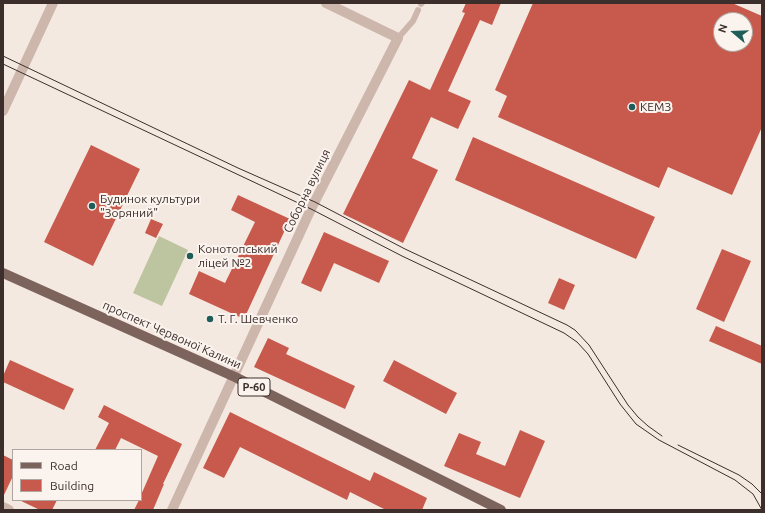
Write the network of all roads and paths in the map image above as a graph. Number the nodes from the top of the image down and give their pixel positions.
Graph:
1 (53, 3) edge
2 (326, 3) edge
3 (420, 6) edge
4 (398, 38) junction
5 (3, 112) edge
6 (3, 273) edge
7 (235, 377) junction
8 (3, 507) edge
9 (8, 510) edge
10 (172, 510) edge
11 (501, 510) edge

1 - 5 street
2 - 4 street
3 - 4 lane
4 - 7 street, Соборна вулиця
6 - 7 main road, проспект Червоної Калини / Р-60
7 - 10 street, Соборна вулиця
7 - 11 main road, проспект Червоної Калини / Р-60
8 - 9 street

